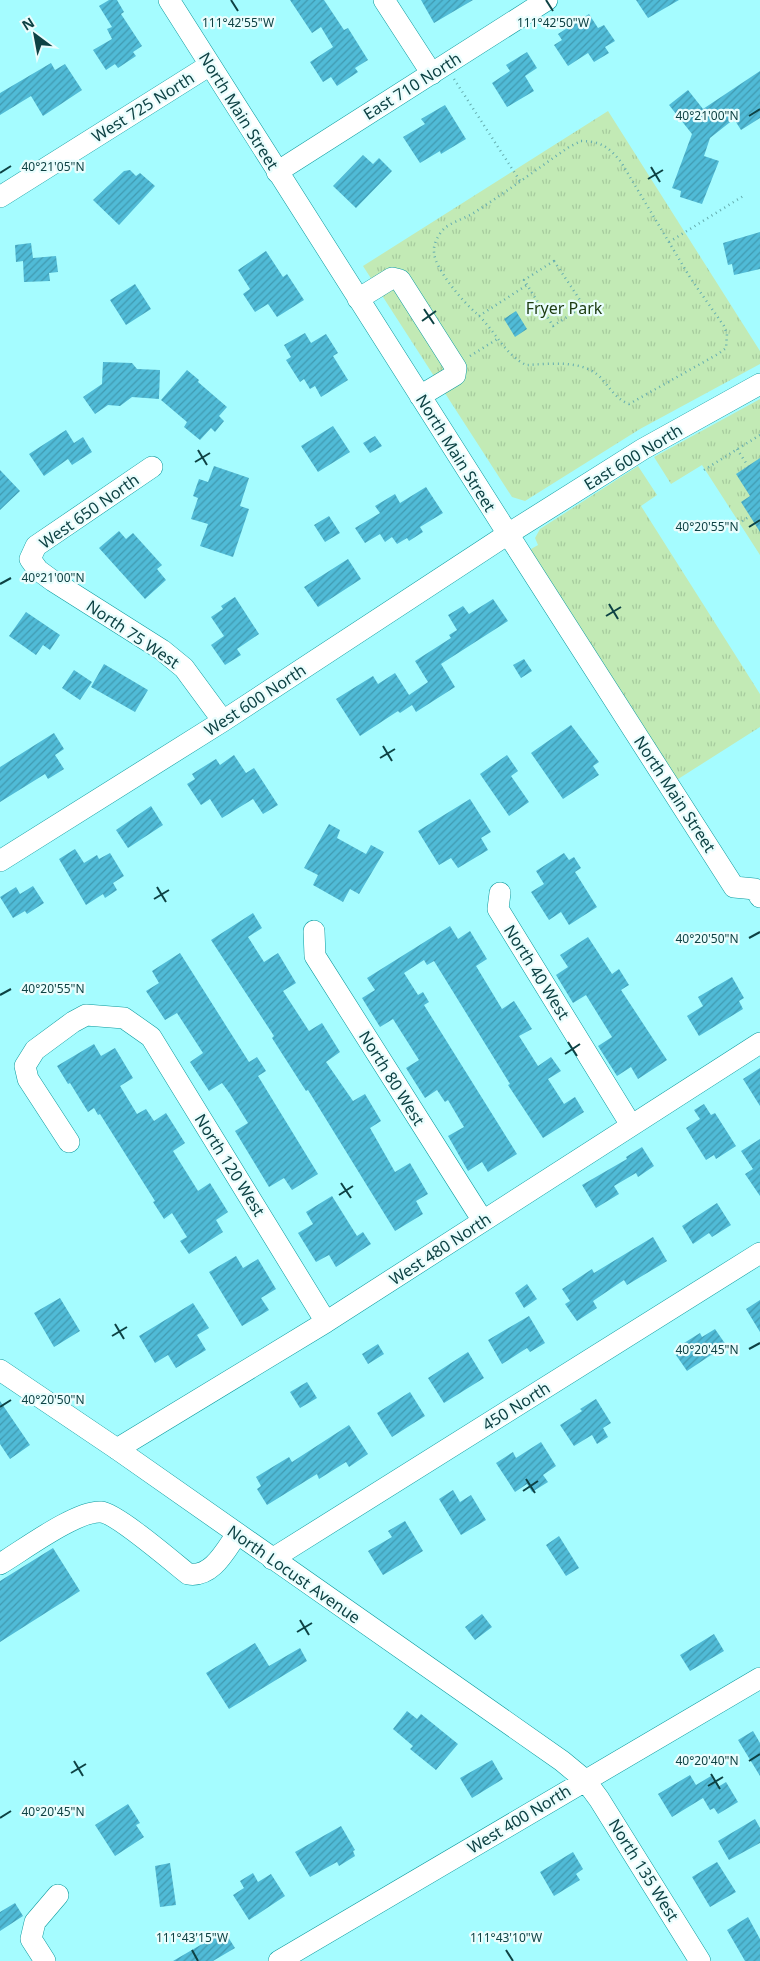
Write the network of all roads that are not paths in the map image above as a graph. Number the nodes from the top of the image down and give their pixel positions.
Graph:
1 (169, 0) edge
2 (384, 0) edge
3 (547, 0) edge
4 (210, 65) junction
5 (441, 74) junction
6 (278, 172) junction
7 (0, 197) edge
8 (358, 299) junction
9 (760, 384) edge
10 (420, 396) junction
11 (152, 467) dead end
12 (508, 534) junction
13 (30, 559) joint
14 (223, 721) junction
15 (0, 861) edge
16 (500, 893) dead end
17 (758, 893) edge
18 (314, 931) dead end
19 (760, 1043) edge
20 (631, 1126) junction
21 (69, 1142) dead end
22 (483, 1222) junction
23 (760, 1253) edge
24 (326, 1322) junction
25 (0, 1370) edge
26 (117, 1449) junction
27 (237, 1534) junction
28 (272, 1559) junction
29 (0, 1564) edge
30 (760, 1678) edge
31 (585, 1780) junction
32 (58, 1895) dead end
33 (45, 1961) edge
34 (279, 1961) edge
35 (700, 1961) edge

1 - 4 street, North Main Street
2 - 5 street
3 - 5 street, East 710 North
4 - 6 street, North Main Street
4 - 7 street, West 725 North
5 - 6 street, East 710 North
6 - 8 street, North Main Street
8 - 10 street, North Main Street
8 - 10 street
9 - 12 street, East 600 North
10 - 12 street, North Main Street
11 - 13 street, West 650 North
12 - 14 street, West 600 North
12 - 17 street, North Main Street
13 - 14 street, North 75 West
14 - 15 street, West 600 North
16 - 20 street, North 40 West
18 - 22 street, North 80 West
19 - 20 street, West 480 North
20 - 22 street, West 480 North
21 - 24 street, North 120 West
22 - 24 street, West 480 North
23 - 28 street, 450 North
24 - 26 street, West 480 North
25 - 26 street, North Locust Avenue
26 - 27 street, North Locust Avenue
27 - 28 street, North Locust Avenue
27 - 29 street
28 - 31 street, North Locust Avenue
30 - 31 street, West 400 North
31 - 34 street, West 400 North
31 - 35 street, North 135 West
32 - 33 street

